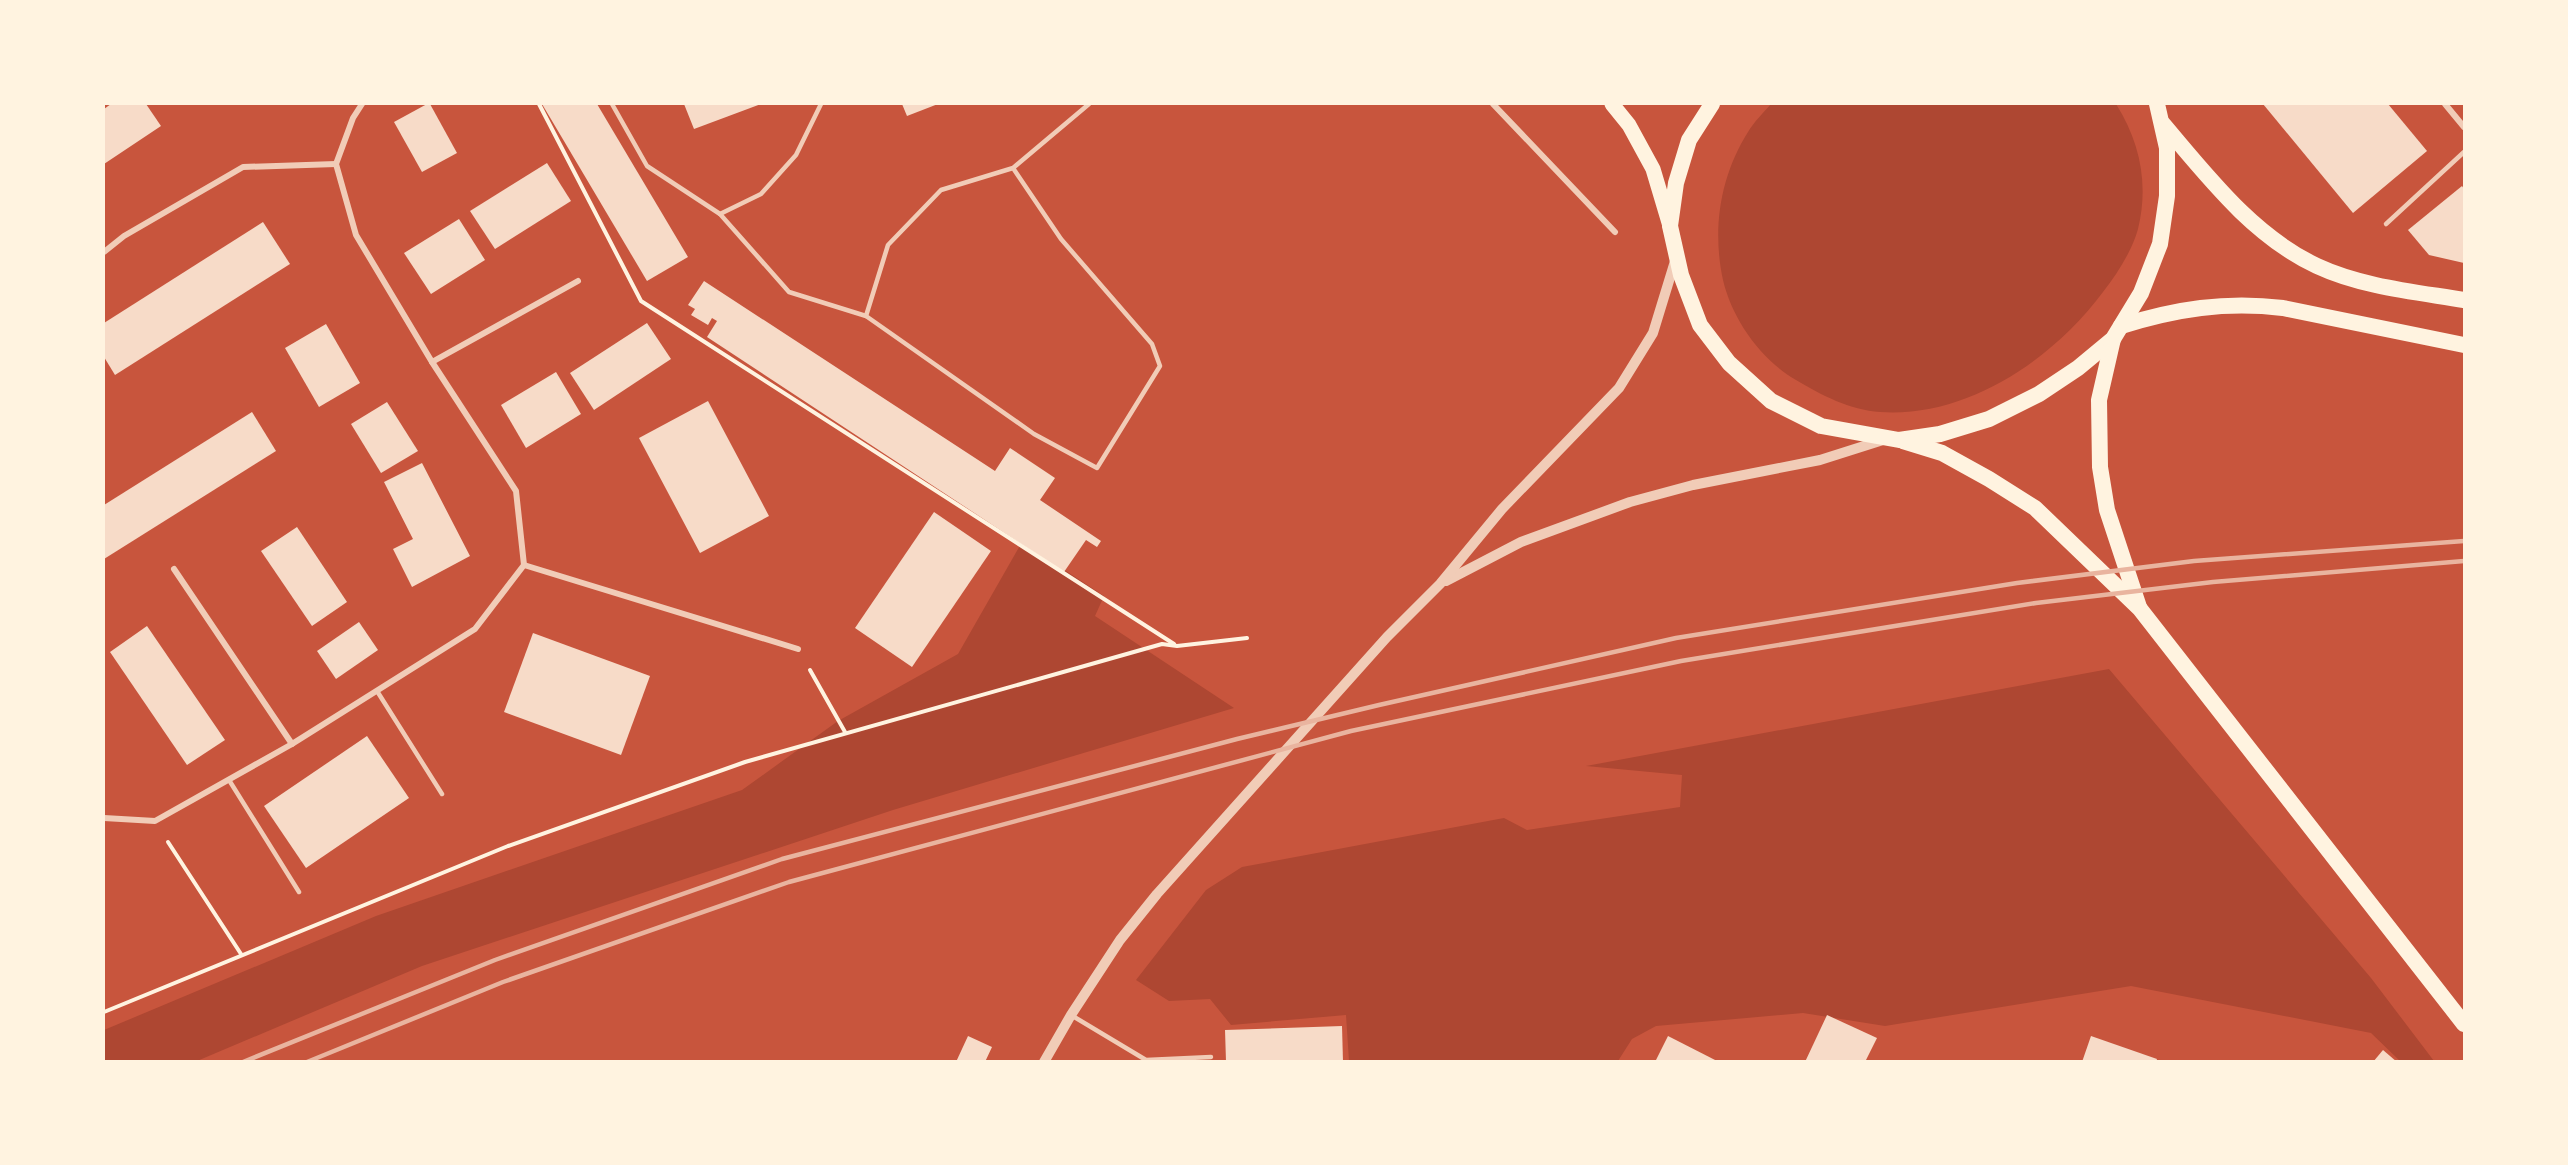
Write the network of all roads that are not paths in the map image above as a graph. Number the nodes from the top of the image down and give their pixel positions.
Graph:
1 (362, 104) edge
2 (612, 104) edge
3 (821, 104) edge
4 (1089, 104) edge
5 (1493, 104) edge
6 (1612, 104) edge
7 (1712, 104) edge
8 (2157, 104) edge
9 (2445, 104) edge
10 (2161, 121) junction
11 (2464, 126) edge
12 (2464, 152) edge
13 (336, 164) junction
14 (1013, 168) junction
15 (720, 214) junction
16 (2386, 224) dead end
17 (1670, 226) junction
18 (1616, 232) dead end
19 (104, 252) edge
20 (1677, 254) junction
21 (578, 281) dead end
22 (2464, 300) edge
23 (866, 316) junction
24 (2117, 332) junction
25 (2464, 345) edge
26 (432, 362) junction
27 (1892, 439) junction
28 (524, 565) junction
29 (174, 569) dead end
30 (1440, 584) junction
31 (2140, 609) junction
32 (798, 649) road end
33 (377, 691) junction
34 (292, 744) junction
35 (229, 780) junction
36 (442, 794) dead end
37 (104, 818) edge
38 (299, 892) dead end
39 (1071, 1015) junction
40 (2464, 1024) edge
41 (1211, 1057) dead end
42 (1044, 1062) edge

1 - 13 street
2 - 15 lane
3 - 15 lane
4 - 14 lane
5 - 18 street
6 - 17 main road
7 - 17 highway
8 - 10 highway
9 - 11 street
10 - 22 highway
10 - 24 highway
12 - 16 lane
13 - 19 street
13 - 26 street
14 - 23 lane
14 - 23 lane
15 - 23 lane
17 - 20 highway
20 - 27 highway
20 - 30 street
21 - 26 street
24 - 25 highway
24 - 27 highway
24 - 31 highway
26 - 28 street
27 - 30 street
27 - 31 highway
28 - 32 street
28 - 33 street
29 - 34 street
30 - 39 street
31 - 40 highway
33 - 34 street
33 - 36 lane
34 - 35 street
35 - 37 street
35 - 38 lane
39 - 41 lane
39 - 42 street

